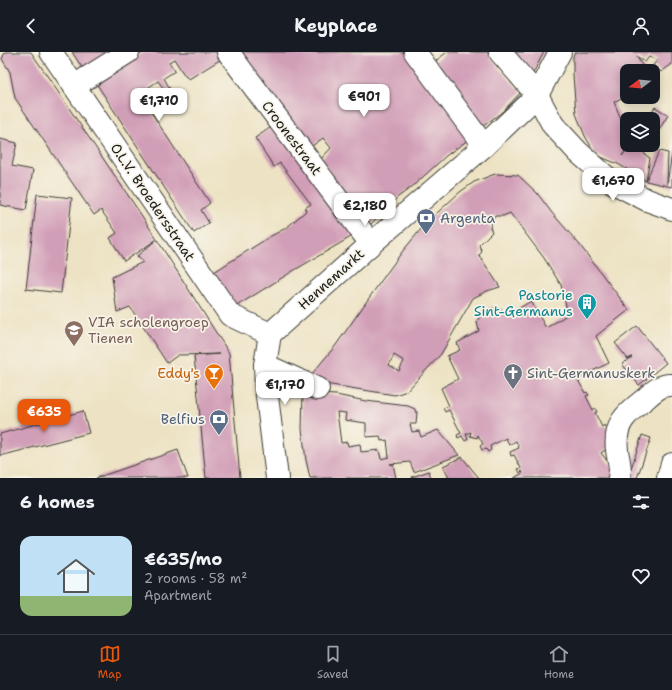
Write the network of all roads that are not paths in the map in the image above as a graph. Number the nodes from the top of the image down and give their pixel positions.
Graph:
1 (51, 52) edge
2 (128, 52) edge
3 (228, 52) edge
4 (414, 52) edge
5 (500, 52) edge
6 (560, 52) edge
7 (74, 86) junction
8 (537, 95) junction
9 (484, 146) junction
10 (672, 209) edge
11 (371, 244) junction
12 (270, 334) junction
13 (265, 365) junction
14 (672, 385) edge
15 (318, 389) dead end
16 (672, 464) edge
17 (277, 478) edge
18 (619, 478) edge
19 (668, 478) edge

1 - 7 street, O.L.V. Broedersstraat
2 - 7 street
3 - 11 street, Croonestraat
4 - 9 street
5 - 8 street
6 - 8 street, Hennemarkt
7 - 12 street, O.L.V. Broedersstraat
8 - 9 street, Hennemarkt
8 - 10 street
9 - 11 street, Hennemarkt
11 - 12 street, Hennemarkt
12 - 13 street
13 - 15 street
13 - 17 street
14 - 18 street
16 - 19 street

